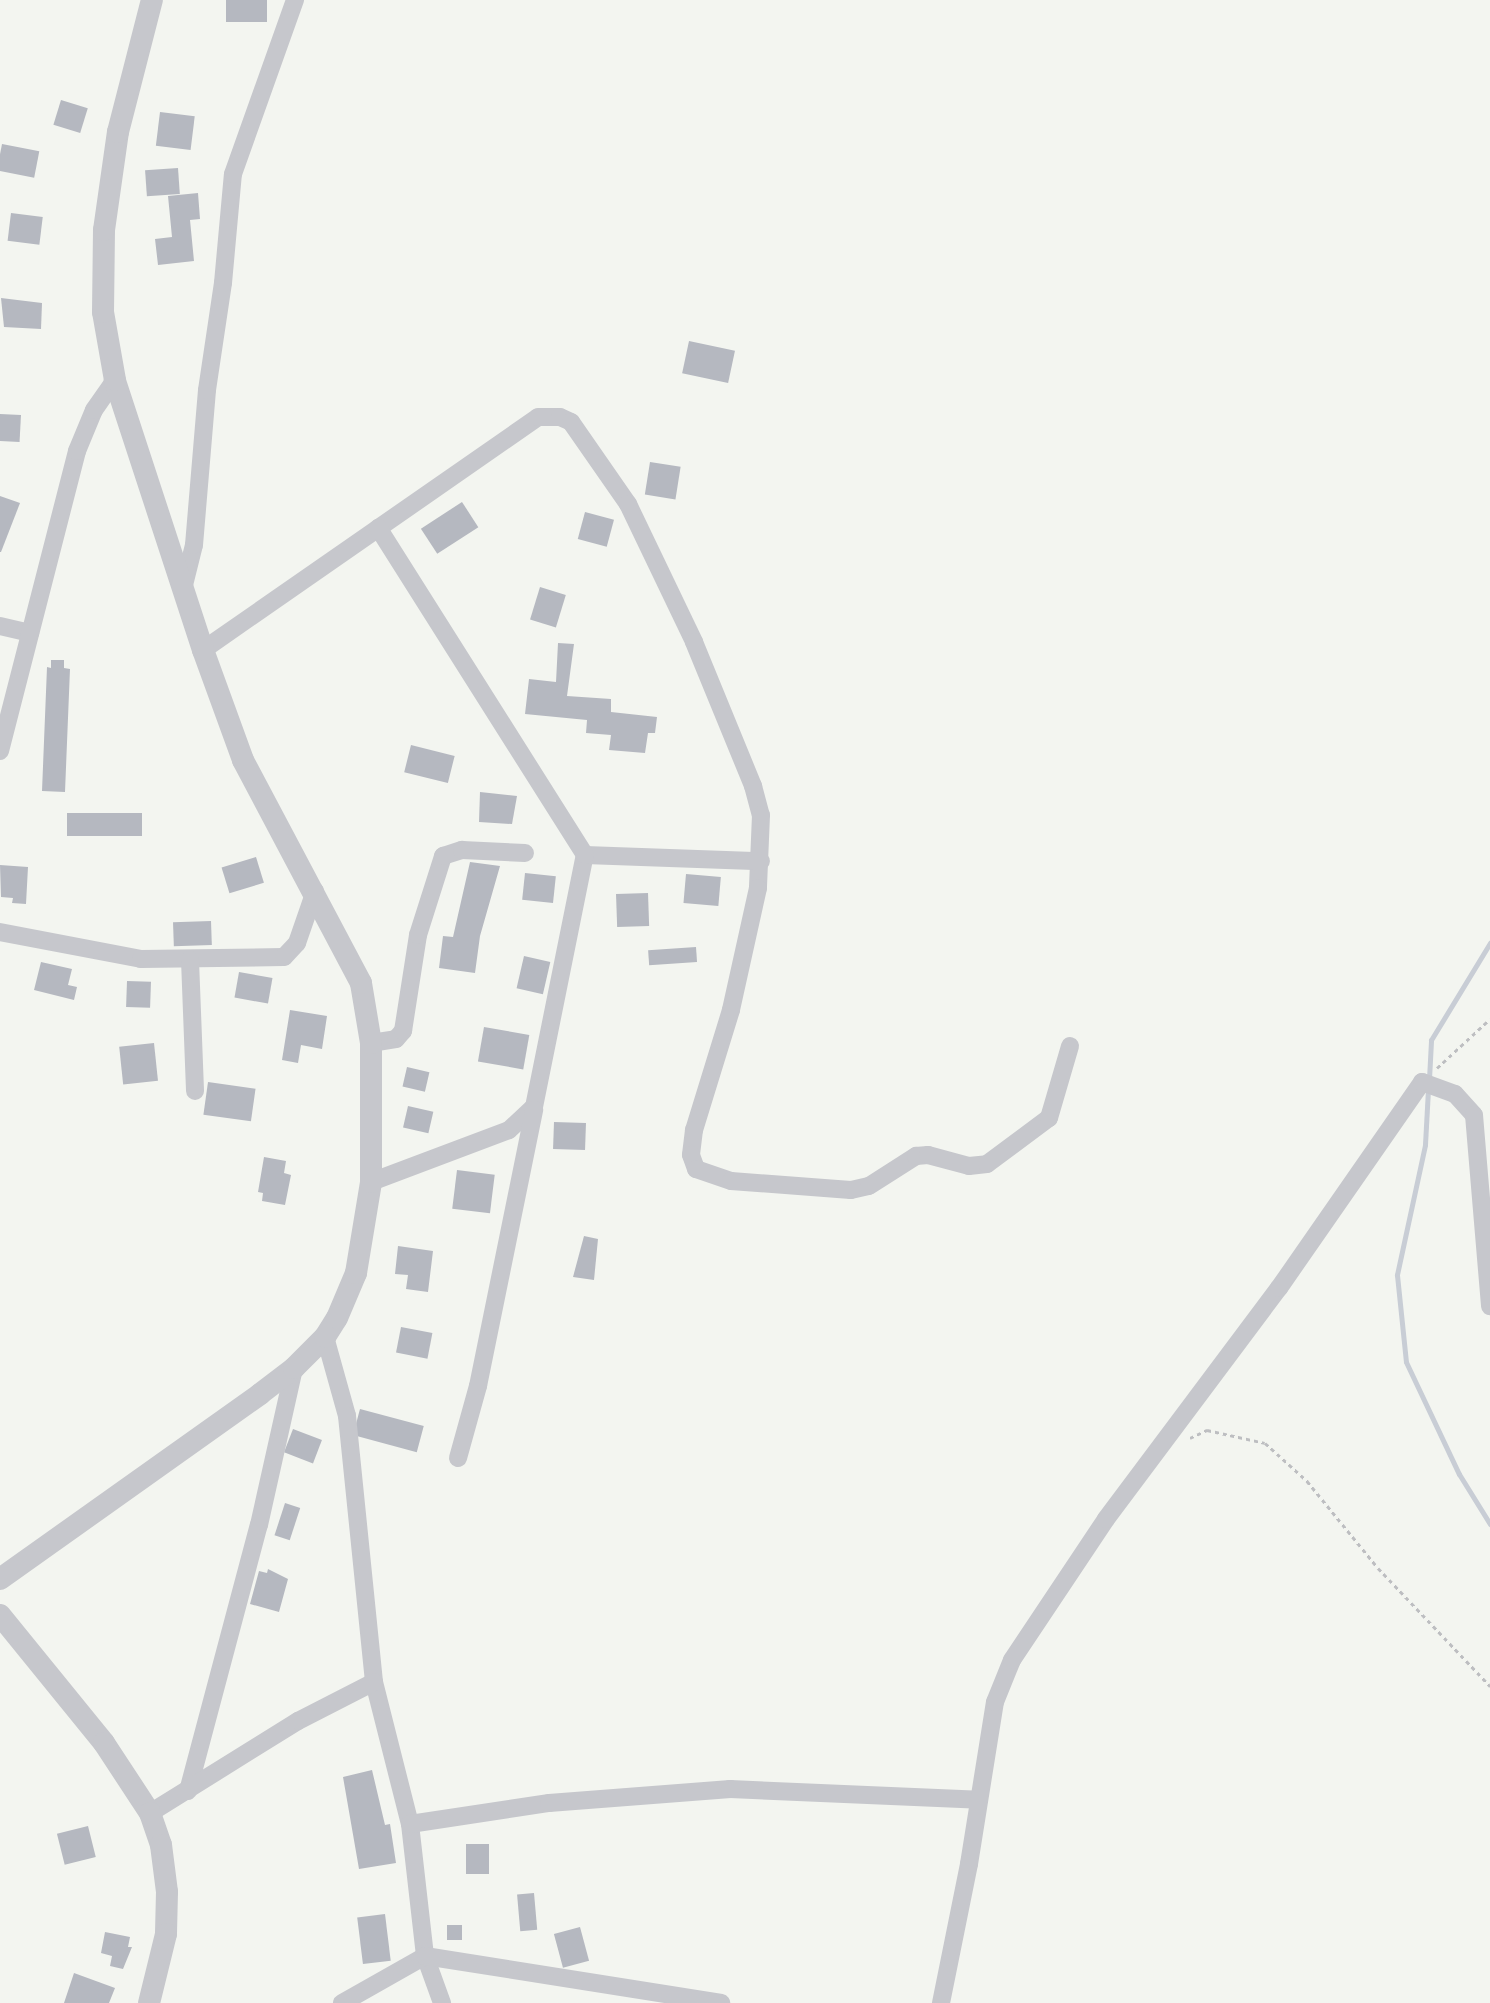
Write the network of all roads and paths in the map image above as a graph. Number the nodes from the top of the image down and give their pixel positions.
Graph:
1 (152, 0) edge
2 (295, 0) edge
3 (115, 380) junction
4 (378, 528) junction
5 (183, 589) junction
6 (0, 626) edge
7 (30, 633) junction
8 (203, 650) junction
9 (0, 751) edge
10 (525, 853) dead end
11 (585, 855) junction
12 (761, 861) junction
13 (315, 891) junction
14 (0, 932) edge
15 (190, 960) junction
16 (1490, 1019) edge
17 (371, 1043) junction
18 (1070, 1046) dead end
19 (1422, 1082) junction
20 (195, 1091) dead end
21 (534, 1107) junction
22 (371, 1182) junction
23 (1490, 1306) edge
24 (325, 1337) junction
25 (294, 1368) junction
26 (1153, 1454) junction
27 (458, 1458) dead end
28 (0, 1579) edge
29 (0, 1615) edge
30 (374, 1682) junction
31 (1490, 1686) edge
32 (188, 1791) junction
33 (979, 1800) junction
34 (150, 1813) junction
35 (410, 1824) junction
36 (425, 1956) junction
37 (149, 2003) edge
38 (342, 2003) edge
39 (442, 2003) edge
40 (721, 2003) edge
41 (941, 2003) edge

1 - 3 street
2 - 5 street
3 - 5 street
3 - 7 street
4 - 8 street
4 - 11 street
4 - 12 street
5 - 8 street
6 - 7 street
7 - 9 street
8 - 13 street
10 - 17 street
11 - 12 street
11 - 21 street
12 - 18 street
13 - 15 street
13 - 17 street
14 - 15 street
15 - 20 street
16 - 19 path
17 - 22 street
19 - 23 street
19 - 26 street
21 - 22 street
21 - 27 street
22 - 24 street
24 - 25 street
24 - 30 street
25 - 28 street
25 - 32 street
26 - 31 path
26 - 33 street
29 - 34 street
30 - 32 street
30 - 35 street
32 - 34 street
33 - 35 street
33 - 41 street
34 - 37 street
35 - 36 street
36 - 38 street
36 - 39 street
36 - 40 street

